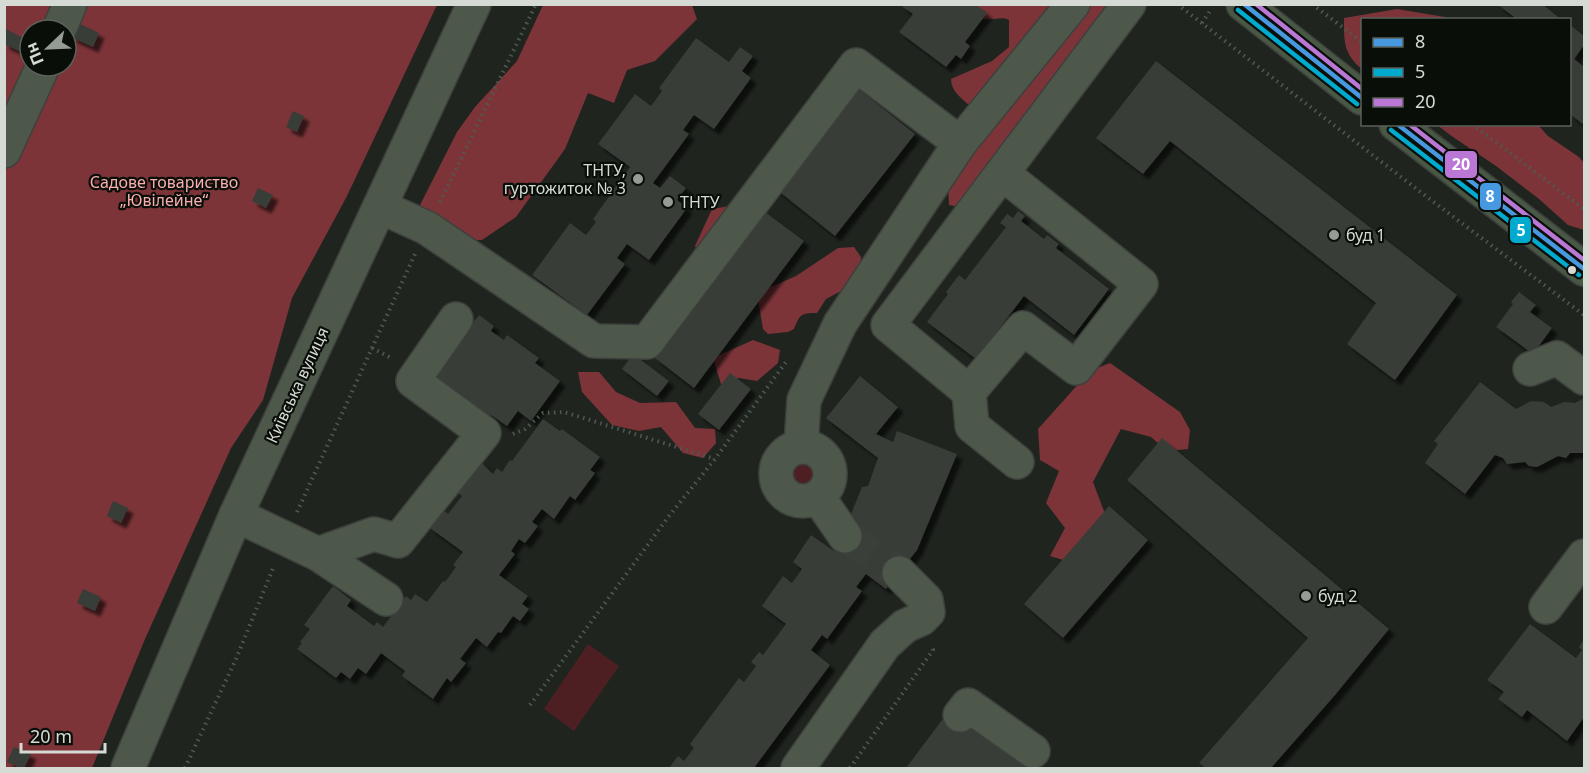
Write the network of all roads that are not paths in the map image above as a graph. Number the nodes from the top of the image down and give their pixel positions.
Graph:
1 (70, 4) edge
2 (474, 4) edge
3 (1073, 4) edge
4 (1129, 4) edge
5 (1242, 4) edge
6 (64, 18) edge
7 (37, 78) edge
8 (1361, 97) edge
9 (1399, 126) edge
10 (960, 142) junction
11 (4, 151) edge
12 (1002, 173) junction
13 (381, 207) junction
14 (1584, 270) edge
15 (456, 319) dead end
16 (1530, 369) dead end
17 (1584, 378) edge
18 (969, 392) junction
19 (1017, 462) dead end
20 (237, 515) junction
21 (845, 536) tunnel mouth
22 (318, 554) junction
23 (1584, 556) edge
24 (899, 573) tunnel mouth
25 (386, 599) dead end
26 (1546, 607) dead end
27 (960, 715) dead end
28 (1033, 751) dead end
29 (128, 768) edge
30 (798, 768) edge

1 - 6 street
2 - 13 street, Київська вулиця
3 - 10 street
4 - 12 street
5 - 8 main road
7 - 11 street
9 - 14 main road
10 - 13 street
10 - 21 street
12 - 18 street
12 - 18 street
13 - 20 street, Київська вулиця
15 - 22 street
16 - 17 street
18 - 19 street
20 - 22 street
20 - 29 street, Київська вулиця
22 - 25 street
23 - 26 street
24 - 30 street
27 - 28 street

